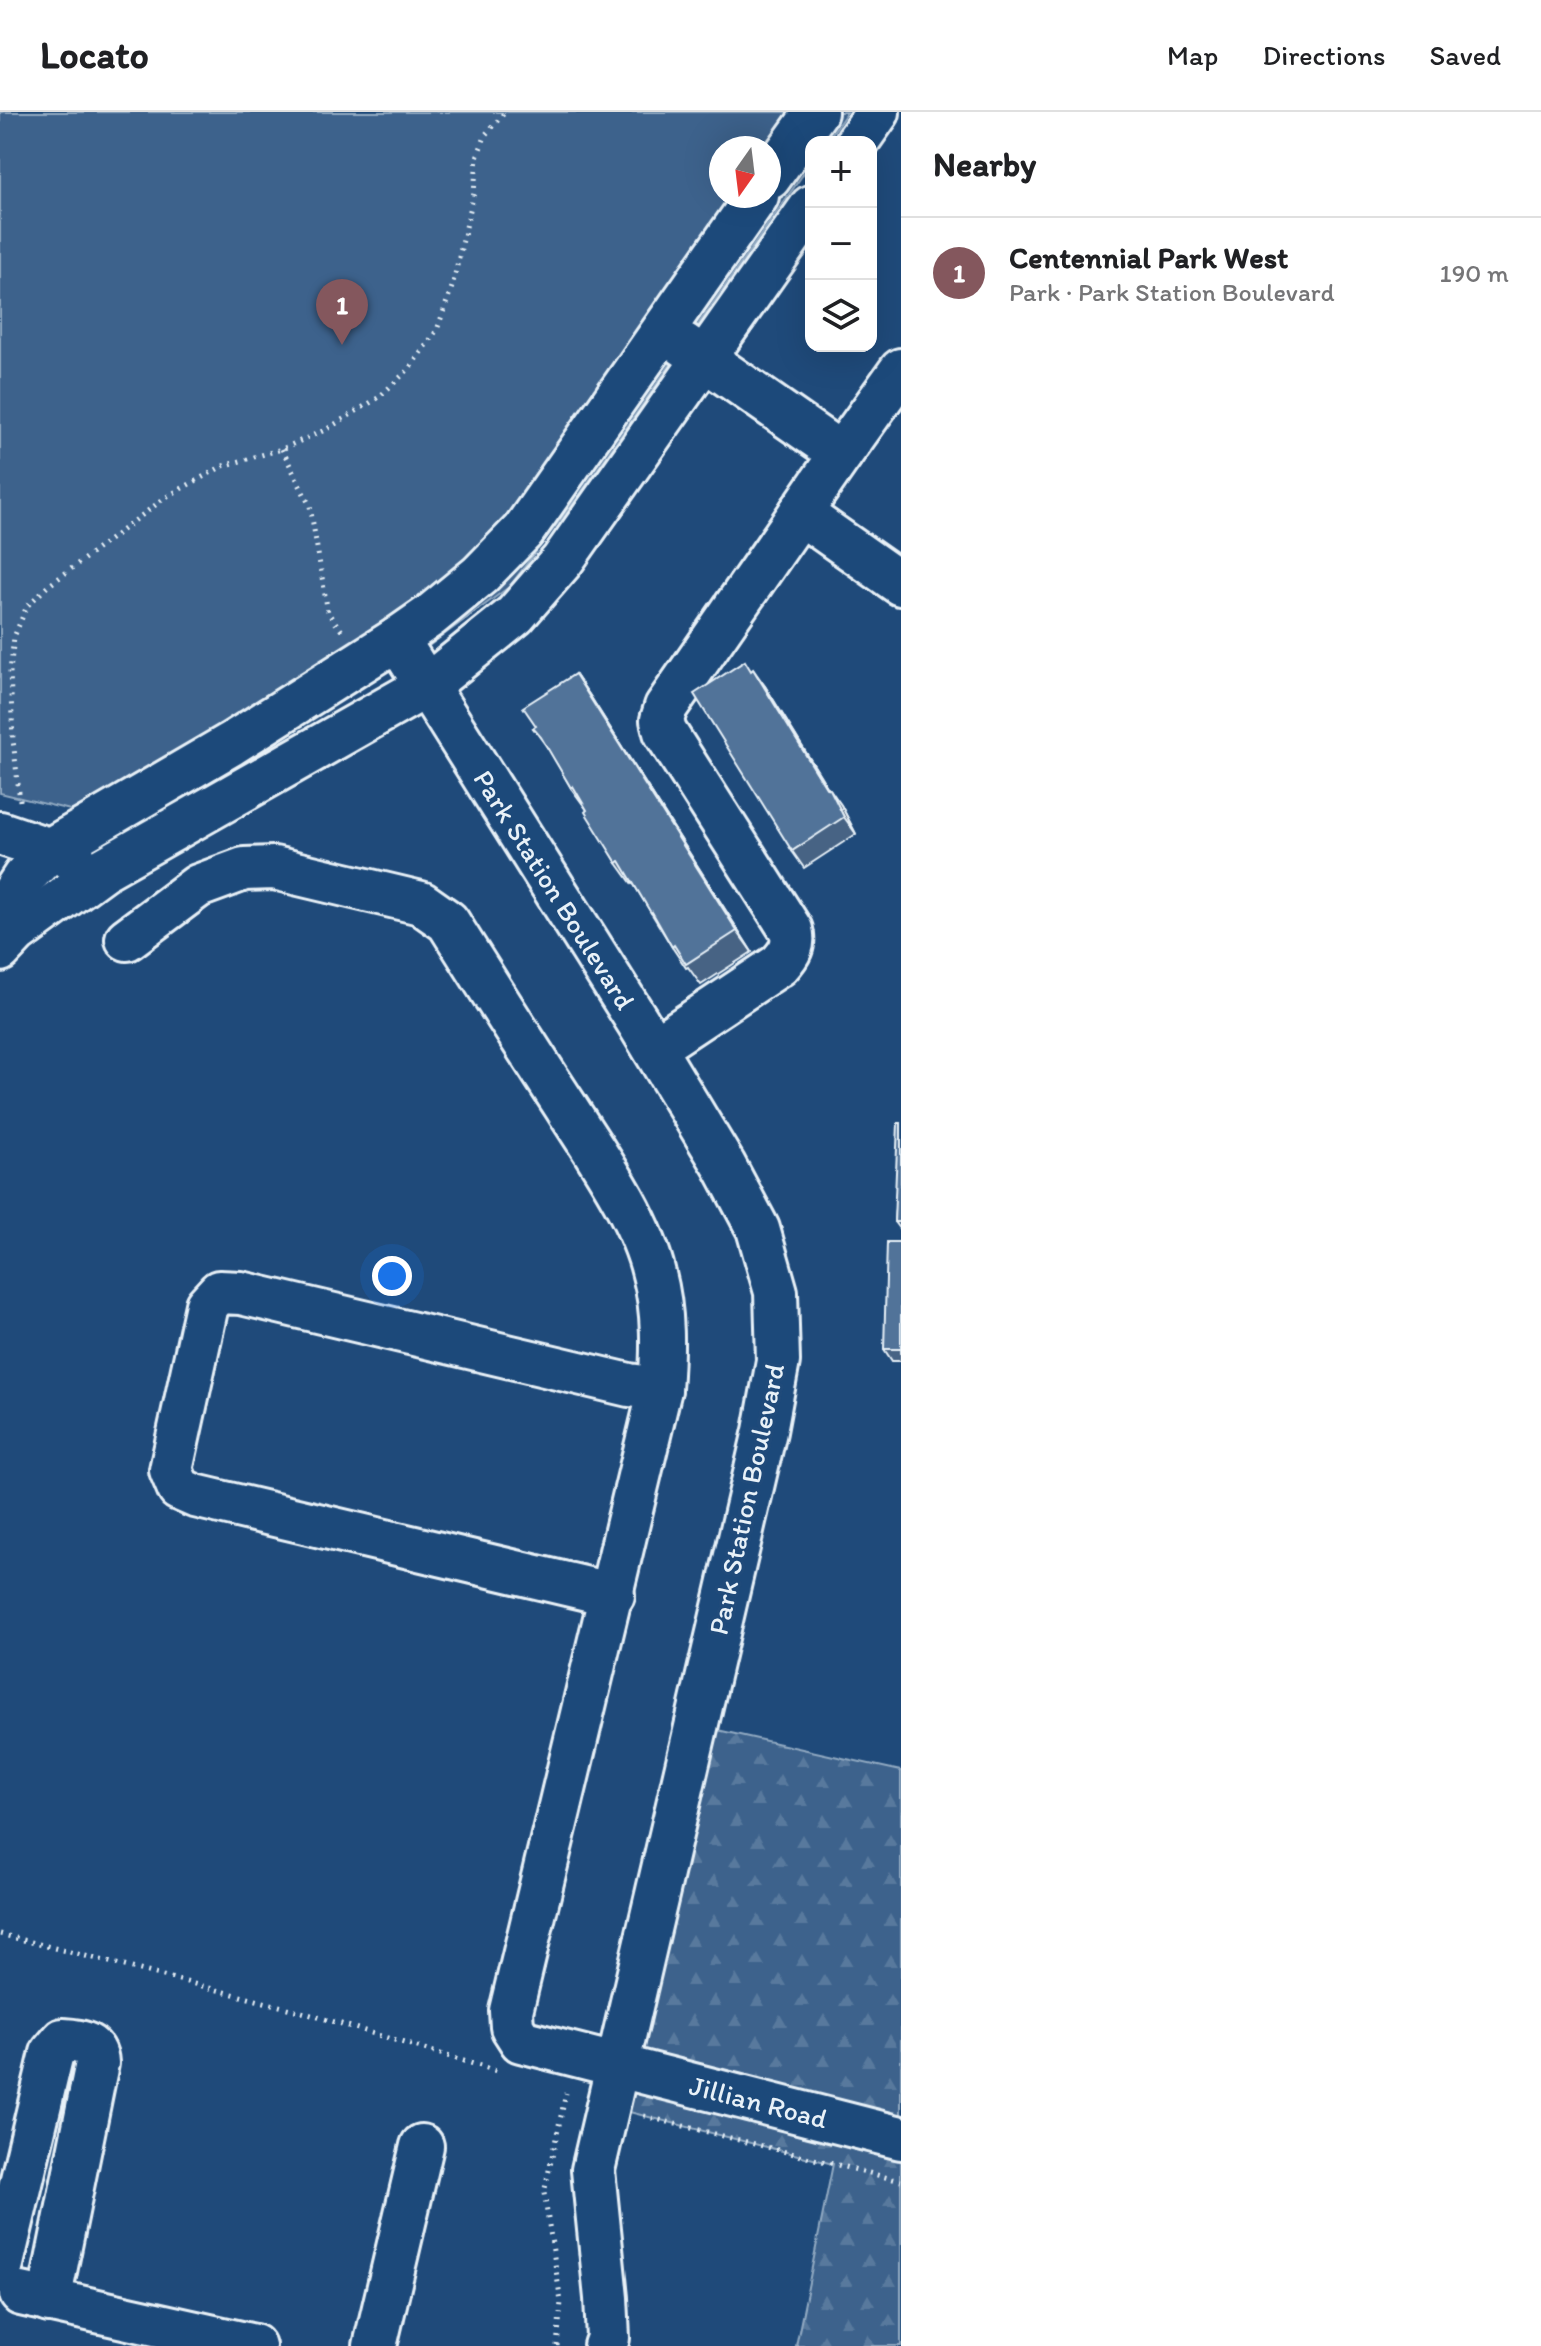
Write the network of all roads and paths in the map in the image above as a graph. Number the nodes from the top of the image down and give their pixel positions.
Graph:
1 (505, 112) edge
2 (816, 112) edge
3 (878, 112) edge
4 (861, 136) edge
5 (781, 161) edge
6 (748, 208) edge
7 (810, 208) edge
8 (662, 330) junction
9 (704, 359) junction
10 (901, 370) edge
11 (282, 449) junction
12 (841, 454) junction
13 (800, 513) junction
14 (901, 584) edge
15 (397, 639) junction
16 (360, 662) junction
17 (428, 685) junction
18 (10, 822) edge
19 (51, 849) junction
20 (102, 870) junction
21 (0, 914) edge
22 (127, 939) dead end
23 (0, 950) edge
24 (654, 1048) junction
25 (660, 1389) junction
26 (613, 1595) junction
27 (0, 1934) edge
28 (508, 2075) dead end
29 (610, 2087) junction
30 (551, 2089) dead end
31 (566, 2093) junction
32 (901, 2138) edge
33 (422, 2146) dead end
34 (901, 2181) edge
35 (0, 2272) edge
36 (0, 2289) edge
37 (49, 2301) junction
38 (254, 2346) edge
39 (375, 2346) edge
40 (557, 2346) edge
41 (605, 2346) edge

1 - 11 path
2 - 5 street
3 - 4 street
6 - 8 street
7 - 9 street
8 - 9 street
8 - 15 street
9 - 12 street
9 - 17 street
10 - 12 street
11 - 16 path
11 - 18 path
12 - 13 street
13 - 14 street
13 - 24 street
15 - 16 street
15 - 17 street, Park Station Boulevard
16 - 19 street
17 - 20 street
17 - 24 street, Park Station Boulevard
18 - 19 street
19 - 20 street
19 - 21 street
20 - 23 street
22 - 25 street
24 - 29 street, Park Station Boulevard
25 - 26 street
25 - 26 street
26 - 29 street, Jillian Road
27 - 28 path
29 - 31 path
29 - 32 street, Jillian Road
29 - 34 path
29 - 41 street, Park Station Boulevard
30 - 31 path
31 - 40 path
33 - 39 street
35 - 37 street
36 - 37 street
37 - 38 street

